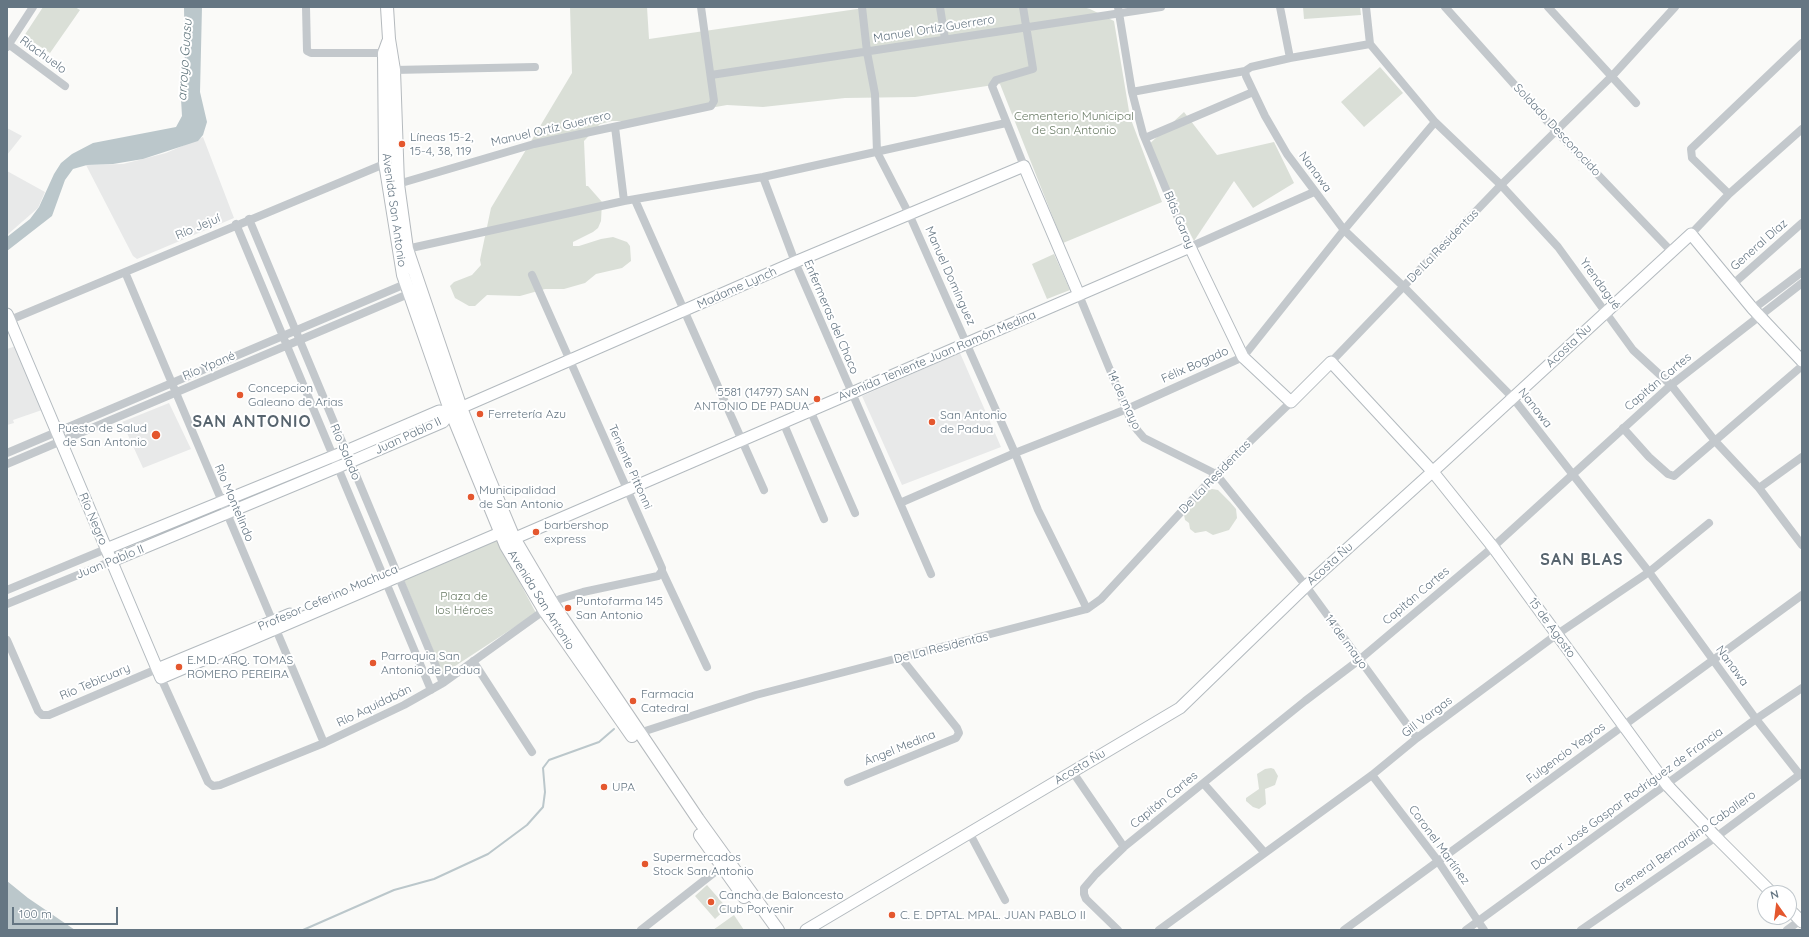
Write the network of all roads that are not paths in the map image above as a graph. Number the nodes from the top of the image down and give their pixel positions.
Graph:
1 (33, 7) edge
2 (306, 7) edge
3 (387, 7) edge
4 (701, 7) edge
5 (862, 7) edge
6 (940, 7) edge
7 (1023, 7) edge
8 (1162, 7) edge
9 (1280, 7) edge
10 (1366, 7) edge
11 (1445, 7) edge
12 (1548, 7) edge
13 (1675, 7) edge
14 (1118, 10) edge
15 (1026, 26) junction
16 (389, 39) junction
17 (945, 39) junction
18 (1802, 43) edge
19 (1370, 44) junction
20 (8, 45) edge
21 (867, 52) junction
22 (384, 53) junction
23 (1290, 58) junction
24 (535, 66) dead end
25 (394, 70) junction
26 (1246, 70) junction
27 (710, 75) junction
28 (1611, 76) junction
29 (65, 86) dead end
30 (1132, 92) junction
31 (1253, 92) junction
32 (1636, 103) dead end
33 (1435, 122) junction
34 (1006, 123) junction
35 (615, 127) junction
36 (1802, 129) edge
37 (1555, 130) junction
38 (1145, 138) junction
39 (877, 152) junction
40 (390, 161) junction
41 (1024, 166) junction
42 (763, 177) junction
43 (398, 184) junction
44 (1501, 185) junction
45 (1314, 192) junction
46 (1729, 194) junction
47 (635, 200) junction
48 (624, 201) junction
49 (909, 214) junction
50 (249, 219) junction
51 (1802, 223) edge
52 (236, 224) junction
53 (1344, 230) junction
54 (1690, 234) junction
55 (1190, 247) junction
56 (402, 250) junction
57 (1672, 251) junction
58 (795, 262) junction
59 (125, 272) junction
60 (1802, 272) edge
61 (532, 275) dead end
62 (1802, 283) edge
63 (1732, 284) junction
64 (413, 287) junction
65 (1404, 287) junction
66 (1079, 295) junction
67 (684, 312) junction
68 (1606, 312) junction
69 (1756, 313) junction
70 (8, 317) edge
71 (296, 331) junction
72 (283, 336) junction
73 (300, 341) junction
74 (967, 342) junction
75 (287, 346) junction
76 (1243, 357) junction
77 (570, 361) junction
78 (1802, 361) edge
79 (1331, 362) junction
80 (1802, 366) edge
81 (172, 383) junction
82 (1671, 385) junction
83 (176, 393) junction
84 (850, 393) junction
85 (1513, 398) junction
86 (1291, 402) junction
87 (1127, 409) junction
88 (456, 410) junction
89 (810, 410) junction
90 (783, 422) junction
91 (1623, 428) junction
92 (58, 436) junction
93 (742, 440) junction
94 (1715, 441) junction
95 (346, 451) junction
96 (7, 453) edge
97 (1015, 453) junction
98 (334, 456) junction
99 (1802, 457) edge
100 (350, 462) junction
101 (7, 464) edge
102 (338, 467) junction
103 (1433, 472) junction
104 (1216, 474) junction
105 (1572, 475) junction
106 (1759, 488) junction
107 (627, 490) junction
108 (764, 490) dead end
109 (221, 502) junction
110 (900, 503) junction
111 (855, 513) dead end
112 (226, 514) junction
113 (824, 519) dead end
114 (1709, 523) dead end
115 (506, 531) junction
116 (1802, 545) edge
117 (1493, 547) junction
118 (106, 549) junction
119 (112, 562) junction
120 (662, 571) junction
121 (1649, 572) junction
122 (397, 573) junction
123 (930, 574) dead end
124 (385, 578) junction
125 (1306, 586) junction
126 (7, 590) edge
127 (1802, 595) edge
128 (7, 604) edge
129 (548, 607) junction
130 (1087, 609) junction
131 (416, 621) junction
132 (404, 624) junction
133 (273, 625) junction
134 (1556, 635) junction
135 (7, 640) edge
136 (901, 658) junction
137 (1713, 659) junction
138 (1359, 660) junction
139 (473, 661) junction
140 (707, 667) dead end
141 (160, 673) junction
142 (443, 683) junction
143 (1802, 688) edge
144 (431, 690) junction
145 (1756, 719) junction
146 (1624, 725) junction
147 (636, 734) junction
148 (1418, 738) junction
149 (324, 743) junction
150 (532, 752) dead end
151 (1072, 771) junction
152 (1801, 774) edge
153 (1372, 775) junction
154 (848, 782) dead end
155 (1204, 784) junction
156 (1667, 784) junction
157 (213, 786) joint
158 (970, 834) junction
159 (1716, 837) junction
160 (1124, 847) junction
161 (1264, 852) junction
162 (1438, 861) junction
163 (725, 863) junction
164 (1764, 885) edge
165 (1005, 900) dead end
166 (1478, 921) junction
167 (1801, 921) edge
168 (1587, 928) edge
169 (641, 930) edge
170 (768, 930) edge
171 (778, 930) edge
172 (806, 930) edge
173 (1118, 930) edge
174 (1159, 930) edge
175 (1344, 930) edge
176 (1466, 930) edge
177 (1484, 930) edge
178 (1787, 930) edge

1 - 20 street
2 - 22 street
3 - 16 main road, Avenida San Antonio
4 - 27 street
5 - 21 street
6 - 17 street
7 - 15 street
8 - 14 street, Manuel Ortíz Guerrero
9 - 23 street
10 - 19 street
11 - 37 street, Soldado Desconocido
12 - 28 street
13 - 28 street, De La Residentas
14 - 15 street, Manuel Ortíz Guerrero
14 - 30 street, Blás Garay
15 - 17 street, Manuel Ortíz Guerrero
15 - 34 street, 14 de mayo
16 - 22 main road, Avenida San Antonio
16 - 25 main road, Avenida San Antonio
17 - 21 street, Manuel Ortíz Guerrero
18 - 46 street
19 - 23 street
19 - 33 street, Yrendagué
20 - 29 street, Riachuelo
21 - 27 street, Manuel Ortíz Guerrero
21 - 39 street
22 - 40 main road, Avenida San Antonio
23 - 26 street
24 - 25 street
25 - 40 main road, Avenida San Antonio
26 - 30 street
26 - 31 street, Nanawa
27 - 35 street, Manuel Ortíz Guerrero
28 - 32 street
28 - 37 street, De La Residentas
30 - 38 street, Blás Garay
31 - 38 street
31 - 45 street, Nanawa
33 - 44 street, Yrendagué
33 - 53 street, Félix Bogado
34 - 39 street
34 - 41 street, 14 de mayo
35 - 43 street, Manuel Ortíz Guerrero
35 - 48 street
36 - 46 street, Acosta Ñu
37 - 44 street, De La Residentas
37 - 57 street, Soldado Desconocido
38 - 55 street, Blás Garay
39 - 42 street
39 - 49 street, Manuel Domínguez
40 - 43 main road, Avenida San Antonio
40 - 50 street, Río Jejuí
40 - 56 main road, Avenida San Antonio
41 - 49 street, Madame Lynch
41 - 66 street, 14 de mayo
42 - 47 street
42 - 58 street, Enfermeras del Chaco
43 - 56 main road, Avenida San Antonio
44 - 65 street, De La Residentas
44 - 68 street, Yrendagué
45 - 53 street, Nanawa
45 - 55 street, Avenida Teniente Juan Ramón Medina
46 - 54 street, Acosta Ñu
47 - 48 street
47 - 67 street
48 - 56 street
49 - 58 street, Madame Lynch
49 - 74 street, Manuel Domínguez
50 - 52 street, Río Jejuí
50 - 71 street, Río Salado
51 - 63 street, General Díaz
52 - 59 street, Río Jejuí
52 - 72 street, Río Salado
53 - 65 street, Nanawa
53 - 76 street, Félix Bogado
54 - 57 street, Acosta Ñu
54 - 63 street
55 - 66 street, Avenida Teniente Juan Ramón Medina
55 - 76 street, Blás Garay
56 - 64 main road, Avenida San Antonio
57 - 68 street, Acosta Ñu
58 - 67 street, Madame Lynch
58 - 84 street, Enfermeras del Chaco
59 - 70 street, Río Jejuí
59 - 81 street, Río Montelindo
60 - 69 street, Capitán Cartes
61 - 77 street, Teniente Pittonni
62 - 69 street, Capitán Cartes
63 - 69 street
64 - 71 street, Río Ypané
64 - 73 street, Río Ypané
64 - 88 main road, Avenida San Antonio
65 - 79 street, De La Residentas
65 - 85 street, Nanawa
66 - 74 street, Avenida Teniente Juan Ramón Medina
66 - 87 street, 14 de mayo
67 - 77 street, Madame Lynch
67 - 93 street
68 - 82 street, Yrendagué
68 - 85 street, Acosta Ñu
69 - 78 street
69 - 82 street, Capitán Cartes
70 - 92 street, Río Negro
71 - 72 street, Río Ypané
71 - 73 street, Río Salado
72 - 75 street, Río Salado
72 - 81 street, Río Ypané
73 - 75 street, Río Ypané
73 - 95 street, Río Salado
74 - 84 street, Avenida Teniente Juan Ramón Medina
74 - 97 street, Manuel Domínguez
75 - 83 street, Río Ypané
75 - 98 street, Río Salado
76 - 86 street, Blás Garay
76 - 87 street, Félix Bogado
77 - 88 street, Madame Lynch
77 - 107 street, Teniente Pittonni
79 - 86 street, De La Residentas
79 - 103 street, 15 de Agosto
80 - 94 street
81 - 83 street, Río Montelindo
81 - 92 street, Río Ypané
82 - 91 street, Capitán Cartes
82 - 94 street, Yrendagué
83 - 92 street, Río Ypané
83 - 109 street, Río Montelindo
84 - 89 street, Avenida Teniente Juan Ramón Medina
84 - 110 street, Enfermeras del Chaco
85 - 103 street, Acosta Ñu
85 - 105 street, Nanawa
86 - 104 street, De La Residentas
87 - 97 street, Félix Bogado
87 - 104 street, 14 de mayo
88 - 95 street, Juan Pablo II
88 - 100 street, Juan Pablo II
88 - 115 main road, Avenida San Antonio
89 - 90 street, Avenida Teniente Juan Ramón Medina
89 - 111 street
90 - 93 street, Avenida Teniente Juan Ramón Medina
90 - 113 street
91 - 94 street
91 - 105 street, Capitán Cartes
92 - 96 street, Río Ypané
92 - 101 street, Río Ypané
92 - 118 street, Río Negro
93 - 107 street, Avenida Teniente Juan Ramón Medina
93 - 108 street
94 - 106 street, Yrendagué
95 - 98 street, Juan Pablo II
95 - 100 street, Río Salado
97 - 110 street, Félix Bogado
97 - 130 street, Manuel Domínguez
98 - 102 street, Río Salado
98 - 109 street, Juan Pablo II
99 - 106 street
100 - 102 street, Juan Pablo II
100 - 122 street, Río Salado
102 - 112 street, Juan Pablo II
102 - 124 street, Río Salado
103 - 117 street, 15 de Agosto
103 - 125 street, Acosta Ñu
104 - 125 street, 14 de mayo
104 - 130 street, De La Residentas
105 - 117 street, Capitán Cartes
105 - 121 street, Nanawa
106 - 116 street, Yrendagué
107 - 115 street, Avenida Teniente Juan Ramón Medina
107 - 120 street, Teniente Pittonni
109 - 112 street, Río Montelindo
109 - 118 street, Juan Pablo II
110 - 123 street, Enfermeras del Chaco
112 - 119 street, Juan Pablo II
112 - 133 street, Río Montelindo
114 - 121 street, Gill Vargas
115 - 122 street, Profesor Ceferino Machuca
115 - 129 main road, Avenida San Antonio
117 - 134 street, 15 de Agosto
117 - 138 street, Capitán Cartes
118 - 119 street, Río Negro
118 - 126 street, Juan Pablo II
119 - 128 street, Juan Pablo II
119 - 141 street, Río Negro
120 - 129 street, Río Aquidabán
120 - 140 street, Teniente Pittonni
121 - 134 street, Gill Vargas
121 - 137 street, Nanawa
122 - 124 street, Profesor Ceferino Machuca
122 - 131 street, Río Salado
124 - 132 street, Río Salado
124 - 133 street, Profesor Ceferino Machuca
125 - 138 street, 14 de mayo
125 - 151 street, Acosta Ñu
127 - 137 street, Fulgencio Yegros
129 - 139 street, Río Aquidabán
129 - 147 main road, Avenida San Antonio
130 - 136 street, De La Residentas
131 - 132 street
131 - 142 street, Río Salado
132 - 144 street, Río Salado
133 - 141 street, Profesor Ceferino Machuca
133 - 149 street, Río Montelindo
134 - 146 street, 15 de Agosto
134 - 148 street, Gill Vargas
135 - 141 street, Río Tebicuary
136 - 147 street, De La Residentas
136 - 154 street, Ángel Medina
137 - 145 street, Nanawa
137 - 146 street, Fulgencio Yegros
138 - 148 street, 14 de mayo
138 - 155 street, Capitán Cartes
139 - 142 street, Río Aquidabán
139 - 150 street
141 - 157 street, Río Negro
142 - 144 street, Río Aquidabán
143 - 145 street, Doctor José Gaspar Rodríguez de Francia
144 - 149 street, Río Aquidabán
145 - 152 street, Nanawa
145 - 156 street, Doctor José Gaspar Rodríguez de Francia
146 - 156 street, 15 de Agosto
146 - 162 street, Fulgencio Yegros
147 - 163 main road, Avenida San Antonio
148 - 153 street, Gill Vargas
149 - 157 street, Río Aquidabán
151 - 158 street, Acosta Ñu
151 - 160 street
152 - 159 street, Greneral Bernardino Caballero
153 - 161 street, Gill Vargas
153 - 162 street, Coronel Martínez
155 - 160 street, Capitán Cartes
155 - 161 street
156 - 159 street, 15 de Agosto
156 - 166 street, Doctor José Gaspar Rodríguez de Francia
158 - 165 street
158 - 172 street, Acosta Ñu
159 - 164 street, 15 de Agosto
159 - 168 street, Greneral Bernardino Caballero
160 - 173 street, Capitán Cartes
161 - 174 street, Gill Vargas
162 - 166 street, Coronel Martínez
162 - 175 street, Fulgencio Yegros
163 - 169 street
163 - 170 main road, Avenida San Antonio
163 - 171 main road, Avenida San Antonio
166 - 176 street, Doctor José Gaspar Rodríguez de Francia
166 - 177 street, Coronel Martínez
167 - 178 street

